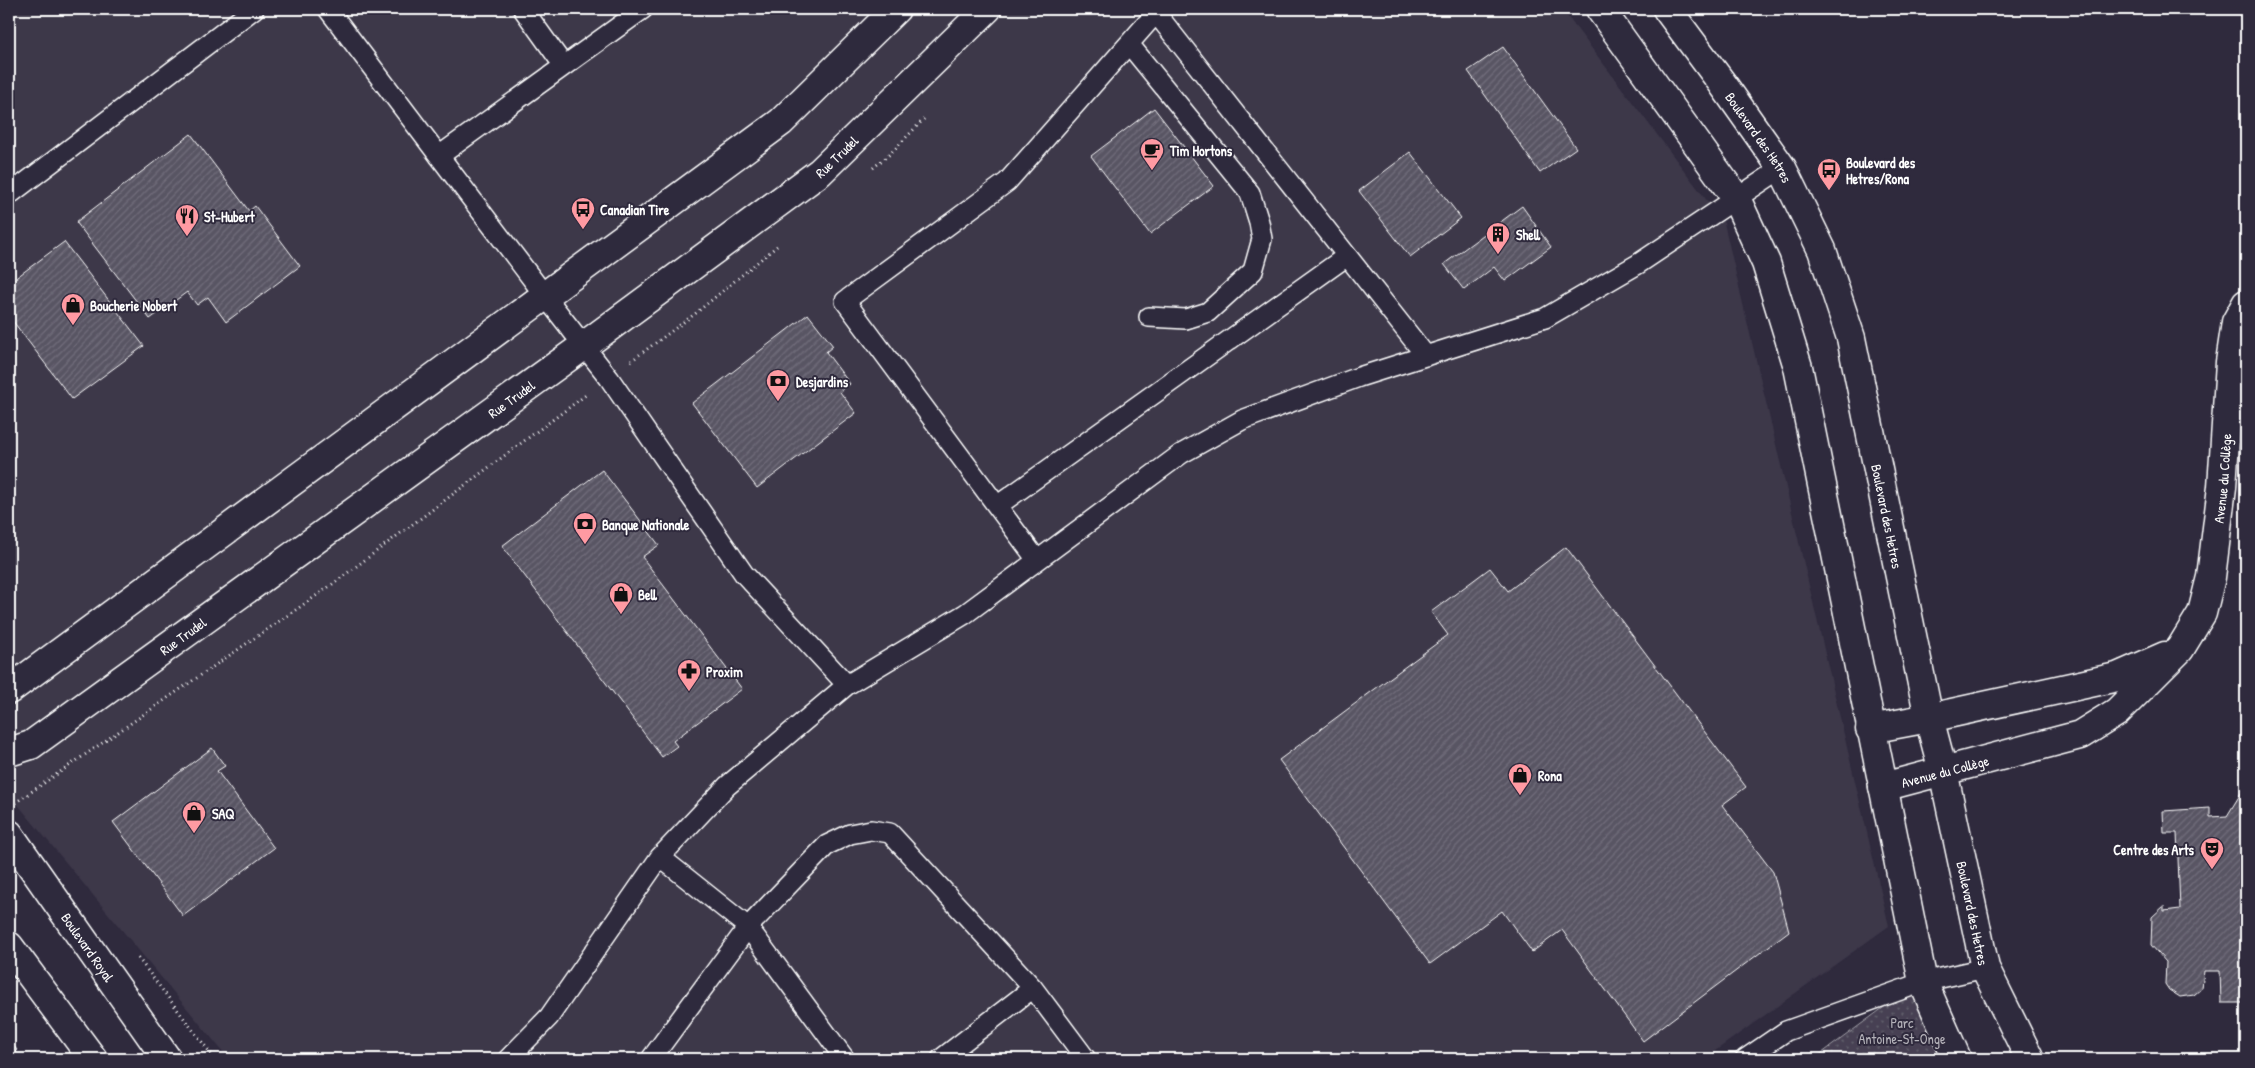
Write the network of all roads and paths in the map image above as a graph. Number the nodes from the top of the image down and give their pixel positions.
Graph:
1 (254, 9) edge
2 (328, 9) edge
3 (522, 9) edge
4 (643, 9) edge
5 (896, 9) edge
6 (987, 9) edge
7 (1600, 9) edge
8 (1667, 9) edge
9 (1129, 44) junction
10 (564, 66) junction
11 (439, 156) junction
12 (1782, 168) junction
13 (9, 195) edge
14 (1736, 198) junction
15 (1347, 256) junction
16 (545, 296) junction
17 (2246, 304) edge
18 (1149, 317) dead end
19 (585, 345) junction
20 (1426, 356) junction
21 (573, 404) dead end
22 (997, 506) junction
23 (1038, 560) junction
24 (2180, 649) junction
25 (847, 685) junction
26 (9, 690) edge
27 (1929, 718) junction
28 (1870, 729) junction
29 (9, 752) edge
30 (1943, 771) junction
31 (1883, 787) junction
32 (9, 808) edge
33 (9, 834) edge
34 (660, 857) junction
35 (748, 927) junction
36 (9, 946) edge
37 (1985, 968) junction
38 (1923, 982) junction
39 (1033, 988) junction
40 (93, 1059) edge
41 (166, 1059) edge
42 (508, 1059) edge
43 (651, 1059) edge
44 (845, 1059) edge
45 (942, 1059) edge
46 (1086, 1059) edge
47 (1745, 1059) edge
48 (1957, 1059) edge
49 (2030, 1059) edge

1 - 13 lane
2 - 11 lane
3 - 10 lane
4 - 10 lane
5 - 16 street
6 - 19 street, Rue Trudel
7 - 14 street
8 - 12 street, Boulevard des Hetres
9 - 15 lane
9 - 18 lane
9 - 22 lane
10 - 11 lane
11 - 16 lane
12 - 14 lane
12 - 27 street, Boulevard des Hetres
14 - 20 lane
14 - 28 street
15 - 20 lane
15 - 22 lane
16 - 19 lane
16 - 26 street
17 - 24 street, Avenue du Collège
19 - 25 lane
19 - 29 street, Rue Trudel
20 - 23 lane
21 - 32 path
22 - 23 lane
23 - 25 lane
24 - 27 street
24 - 30 street, Avenue du Collège
25 - 34 lane
27 - 28 street
27 - 30 street, Boulevard des Hetres
28 - 31 street
30 - 31 street, Avenue du Collège
30 - 37 street, Boulevard des Hetres
31 - 38 street
33 - 41 street, Boulevard Royal
34 - 35 lane
34 - 42 lane
35 - 39 lane
35 - 43 lane
35 - 44 lane
36 - 40 street
37 - 38 lane
37 - 49 street, Boulevard des Hetres
38 - 47 lane
38 - 48 street
39 - 45 lane
39 - 46 lane

